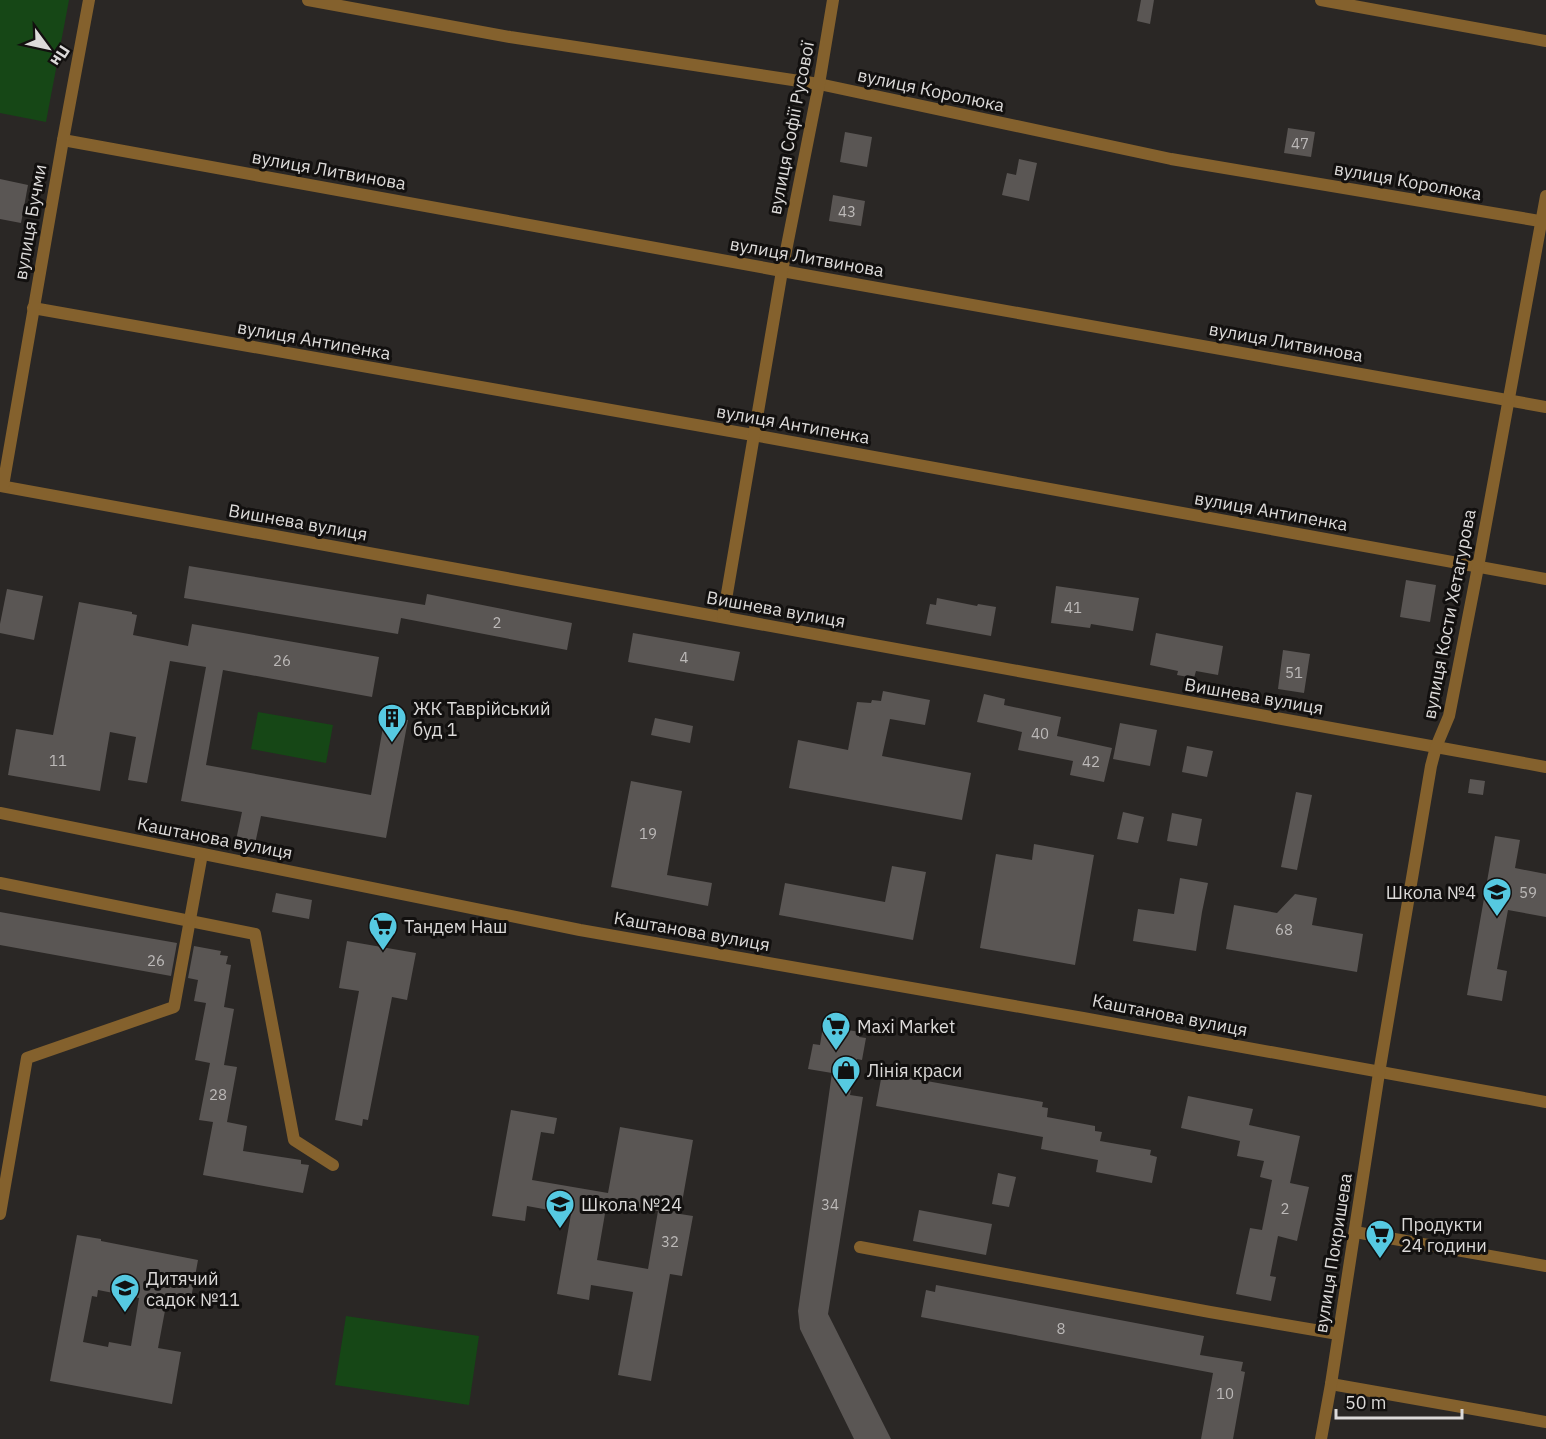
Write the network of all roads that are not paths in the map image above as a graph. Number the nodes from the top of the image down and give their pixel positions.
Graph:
1 (88, 0) edge
2 (308, 0) edge
3 (833, 0) edge
4 (1321, 0) edge
5 (1546, 41) edge
6 (819, 84) junction
7 (63, 140) junction
8 (1546, 196) edge
9 (1544, 222) edge
10 (782, 271) junction
11 (33, 308) junction
12 (1508, 400) junction
13 (1546, 407) edge
14 (753, 435) junction
15 (1, 486) edge
16 (1478, 567) junction
17 (1546, 579) edge
18 (723, 618) junction
19 (1436, 747) junction
20 (1546, 767) edge
21 (0, 813) edge
22 (202, 854) junction
23 (0, 883) edge
24 (189, 921) junction
25 (1379, 1072) junction
26 (1546, 1102) edge
27 (333, 1165) dead end
28 (0, 1214) edge
29 (1355, 1232) junction
30 (860, 1247) dead end
31 (1546, 1266) edge
32 (1338, 1334) junction
33 (1331, 1384) junction
34 (1546, 1422) edge
35 (1321, 1439) edge

1 - 7 street, вулиця Бучми
2 - 6 street, вулиця Королюка
3 - 6 street, вулиця Софії Русової
4 - 5 street
6 - 9 street, вулиця Королюка
6 - 10 street, вулиця Софії Русової
7 - 10 street, вулиця Литвинова
7 - 11 street, вулиця Бучми
8 - 9 street, вулиця Кости Хетагурова
9 - 12 street, вулиця Кости Хетагурова
10 - 12 street, вулиця Литвинова
10 - 14 street, вулиця Софії Русової
11 - 14 street, вулиця Антипенка
11 - 15 street, вулиця Бучми
12 - 13 street, вулиця Литвинова
12 - 16 street, вулиця Кости Хетагурова
14 - 16 street, вулиця Антипенка
14 - 18 street, вулиця Софії Русової
15 - 18 street, Вишнева вулиця
16 - 17 street, вулиця Антипенка
16 - 19 street, вулиця Кости Хетагурова
18 - 19 street, Вишнева вулиця
19 - 20 street, Вишнева вулиця
19 - 25 street, вулиця Кости Хетагурова
21 - 22 street, Каштанова вулиця
22 - 24 street
22 - 25 street, Каштанова вулиця
23 - 24 street
24 - 27 street
24 - 28 street
25 - 26 street, Каштанова вулиця
25 - 29 street, вулиця Покришева
29 - 31 street
29 - 32 street, вулиця Покришева
30 - 32 street
32 - 33 street, вулиця Покришева
33 - 34 street
33 - 35 street, вулиця Покришева

